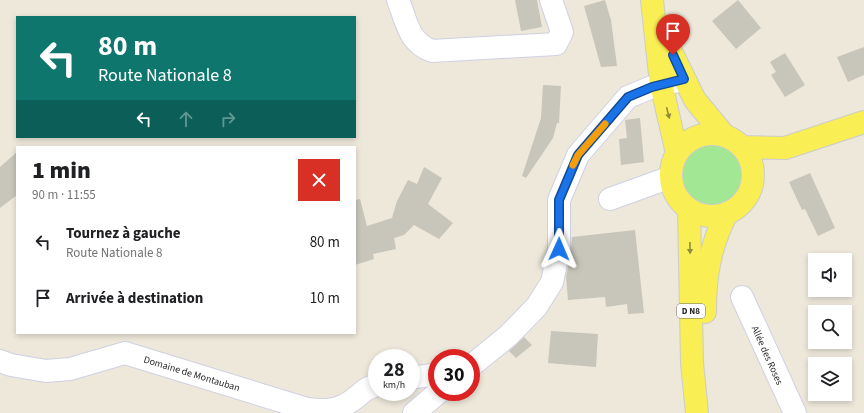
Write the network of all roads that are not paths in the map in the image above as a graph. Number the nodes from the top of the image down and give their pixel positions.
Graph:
1 (398, 0) edge
2 (551, 0) edge
3 (654, 10) edge
4 (684, 79) junction
5 (661, 84) junction
6 (864, 122) edge
7 (733, 141) junction
8 (785, 148) junction
9 (677, 153) junction
10 (670, 177) junction
11 (752, 179) junction
12 (610, 200) dead end
13 (689, 209) junction
14 (727, 213) junction
15 (742, 297) dead end
16 (480, 359) edge
17 (0, 361) edge
18 (368, 388) edge
19 (428, 401) edge
20 (414, 413) edge
21 (697, 413) edge
22 (702, 413) edge
23 (795, 413) edge

1 - 2 street
3 - 4 main road
3 - 5 main road
4 - 5 street
4 - 7 main road
5 -> 9 main road
5 - 16 street
6 - 8 main road
7 - 8 main road
7 - 9 main road
7 - 11 main road
8 - 11 main road
9 - 10 main road
10 - 12 street
10 - 13 main road
11 - 14 main road
13 - 14 main road
13 -> 21 main road, D N8
14 - 22 main road, D N8
15 - 23 street, Allée des Roses
17 - 18 street, Domaine de Montauban
19 - 20 street

